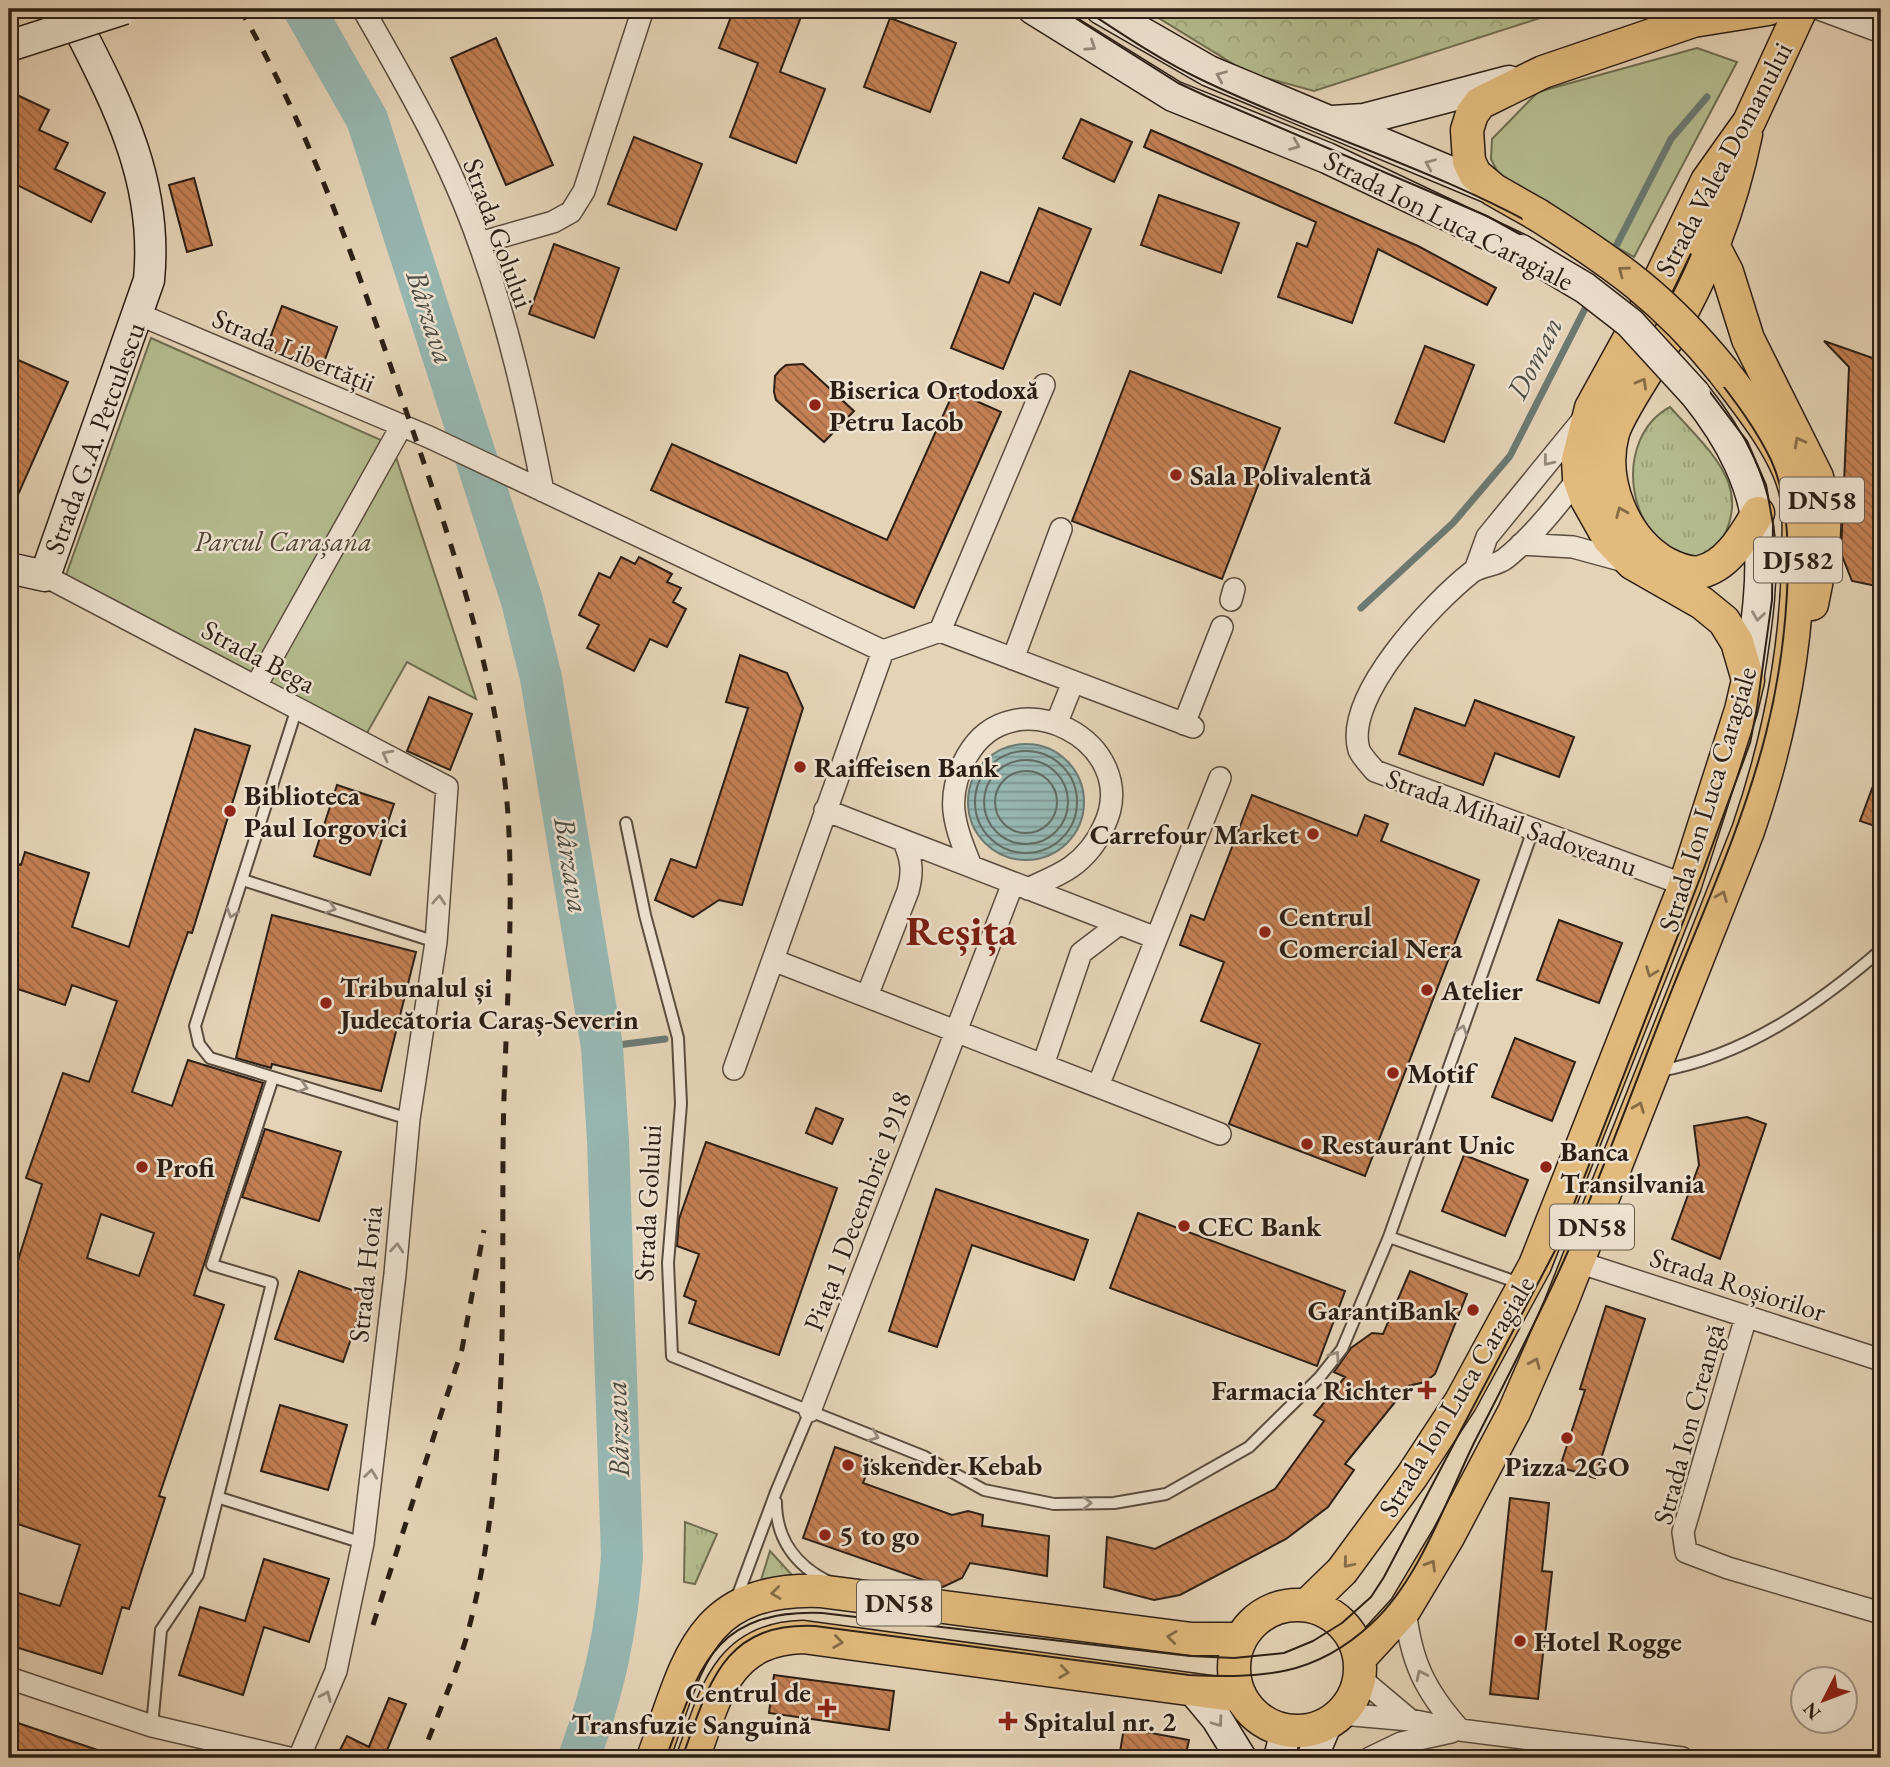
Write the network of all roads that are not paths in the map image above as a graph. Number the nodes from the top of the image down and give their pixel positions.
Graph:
1 (69, 9) edge
2 (124, 9) edge
3 (363, 9) edge
4 (643, 9) edge
5 (1033, 9) edge
6 (1101, 9) edge
7 (1768, 9) edge
8 (1801, 9) edge
9 (1819, 9) edge
10 (1866, 16) edge
11 (1881, 32) edge
12 (9, 46) edge
13 (1543, 72) junction
14 (1326, 121) junction
15 (1749, 122) junction
16 (1493, 190) junction
17 (1677, 239) junction
18 (479, 243) junction
19 (1715, 248) junction
20 (140, 308) junction
21 (1645, 310) joint
22 (1044, 385) dead end
23 (1591, 408) junction
24 (401, 425) junction
25 (1614, 432) junction
26 (1579, 478) junction
27 (536, 488) junction
28 (1758, 513) junction
29 (1061, 529) dead end
30 (1521, 544) junction
31 (1632, 563) junction
32 (9, 568) edge
33 (1475, 570) junction
34 (45, 576) junction
35 (1228, 609) dead end
36 (940, 631) junction
37 (883, 652) junction
38 (1013, 659) junction
39 (1748, 680) junction
40 (1073, 682) junction
41 (256, 686) junction
42 (297, 708) junction
43 (1057, 722) junction
44 (1770, 768) junction
45 (1220, 778) dead end
46 (447, 787) joint
47 (825, 810) junction
48 (626, 823) dead end
49 (1533, 830) junction
50 (904, 842) junction
51 (971, 866) junction
52 (243, 880) junction
53 (1685, 885) junction
54 (1021, 886) junction
55 (1119, 924) junction
56 (1156, 938) junction
57 (436, 942) junction
58 (1881, 950) edge
59 (773, 960) junction
60 (867, 996) junction
61 (956, 1031) junction
62 (1044, 1065) junction
63 (734, 1069) dead end
64 (1653, 1072) junction
65 (273, 1078) junction
66 (1098, 1086) junction
67 (409, 1119) junction
68 (1220, 1134) dead end
69 (1390, 1237) junction
70 (1578, 1262) junction
71 (1525, 1285) junction
72 (1746, 1317) junction
73 (1881, 1360) edge
74 (810, 1411) junction
75 (776, 1492) junction
76 (220, 1498) junction
77 (363, 1543) junction
78 (860, 1598) junction
79 (1307, 1605) junction
80 (733, 1608) junction
81 (1405, 1609) junction
82 (1881, 1613) edge
83 (1240, 1639) junction
84 (1360, 1668) junction
85 (9, 1678) edge
86 (1192, 1689) junction
87 (1240, 1696) junction
88 (1334, 1719) junction
89 (1410, 1720) junction
90 (152, 1726) junction
91 (1460, 1730) junction
92 (1283, 1745) edge
93 (289, 1758) edge
94 (299, 1758) edge
95 (653, 1758) edge
96 (693, 1758) edge
97 (1241, 1758) edge
98 (1312, 1758) edge
99 (1370, 1758) edge
100 (1682, 1758) edge

1 - 20 main road, Strada G.A. Petculescu
2 - 12 main road, bridge
3 - 18 street, Strada Golului
4 - 18 street
5 -> 28 main road, Strada Ion Luca Caragiale / DJ582, bridge
14 -> 6 main road, Strada Ion Luca Caragiale / DJ582
7 - 13 main road
8 - 15 main road, Strada Valea Domanului
9 - 10 street
10 - 11 street
13 - 14 main road
13 - 16 main road
16 -> 14 main road, Strada Ion Luca Caragiale / DJ582
15 - 17 main road, Strada Valea Domanului
15 - 19 main road
44 -> 16 main road, Strada Ion Luca Caragiale / DJ582, bridge
17 - 19 main road
17 - 21 main road, Strada Valea Domanului
18 - 27 street, Strada Golului
25 -> 19 main road
44 -> 19 main road, DN58
20 - 24 street, Strada Libertății
20 - 34 main road, Strada G.A. Petculescu
21 - 23 main road, Strada Mihail Sadoveanu
22 - 36 street
23 - 26 main road, Strada Mihail Sadoveanu
23 -> 33 street, Strada Mihail Sadoveanu
24 - 27 street, Strada Libertății
24 - 41 street
25 - 26 street, Strada Mihail Sadoveanu
28 -> 25 main road
26 - 30 street, Strada Mihail Sadoveanu
26 - 31 main road, Strada Mihail Sadoveanu
27 - 37 street
28 -> 39 main road, Strada Ion Luca Caragiale / DJ582
29 - 38 street
30 - 31 street, Strada Mihail Sadoveanu
30 - 33 street, Strada Mihail Sadoveanu
31 - 39 main road, Strada Mihail Sadoveanu
32 - 34 main road
33 - 49 street, Strada Mihail Sadoveanu
34 - 41 street, Strada Bega
35 - 40 street
36 - 37 street
36 - 38 street
37 - 47 street
38 - 40 street
39 - 53 main road, Strada Ion Luca Caragiale / DN58
40 - 43 street
41 - 42 street, Strada Bega
46 -> 42 street, Strada Bega
42 - 52 lane
43 - 51 street
43 - 54 street
64 -> 44 main road, Strada Ion Luca Caragiale / DN58
45 - 56 street
57 -> 46 street, Strada Horia
47 - 50 street
47 - 59 street
48 - 74 lane, Strada Golului
49 - 53 street, Strada Mihail Sadoveanu
69 -> 49 lane
50 - 51 street
50 - 60 street
51 - 54 street
52 -> 57 lane
52 -> 65 lane
53 -> 71 main road, Strada Ion Luca Caragiale / DN58
54 - 55 street
54 - 61 street, Piața 1 Decembrie 1918
55 - 56 street
55 - 62 street
56 - 66 street
57 - 67 street, Strada Horia
58 - 64 lane
59 - 60 street
59 - 63 street
60 - 61 street
61 - 62 street
61 - 74 street, Piața 1 Decembrie 1918
62 - 66 street
70 -> 64 main road, Strada Ion Luca Caragiale / DN58
65 -> 67 lane
65 - 76 lane
66 - 68 street
77 -> 67 street, Strada Horia
69 - 71 lane
74 -> 69 lane
70 - 72 street, Strada Roșiorilor
81 -> 70 main road, Strada Ion Luca Caragiale / DN58
71 -> 79 main road, Strada Ion Luca Caragiale / DN58
72 - 73 street, Strada Roșiorilor
72 - 82 street, Strada Ion Creangă
74 - 75 lane
75 - 78 lane
75 - 80 lane
76 - 77 lane
76 - 90 lane
94 -> 77 street, Strada Horia
78 -> 80 main road, DN58
83 -> 78 main road, DN58
79 - 83 main road
79 - 84 main road
80 - 95 main road, DN58
81 - 84 main road, Strada Ion Luca Caragiale / DN58
91 -> 81 street
83 - 87 main road
84 - 88 main road, DN58
84 - 89 street
85 - 90 street
86 - 87 main road, DN58
96 -> 86 main road, DN58
86 -> 97 main road
87 - 92 main road
88 - 89 street
88 - 92 main road
88 - 98 main road
89 - 91 street
90 - 93 street
91 - 99 street
91 - 100 street

